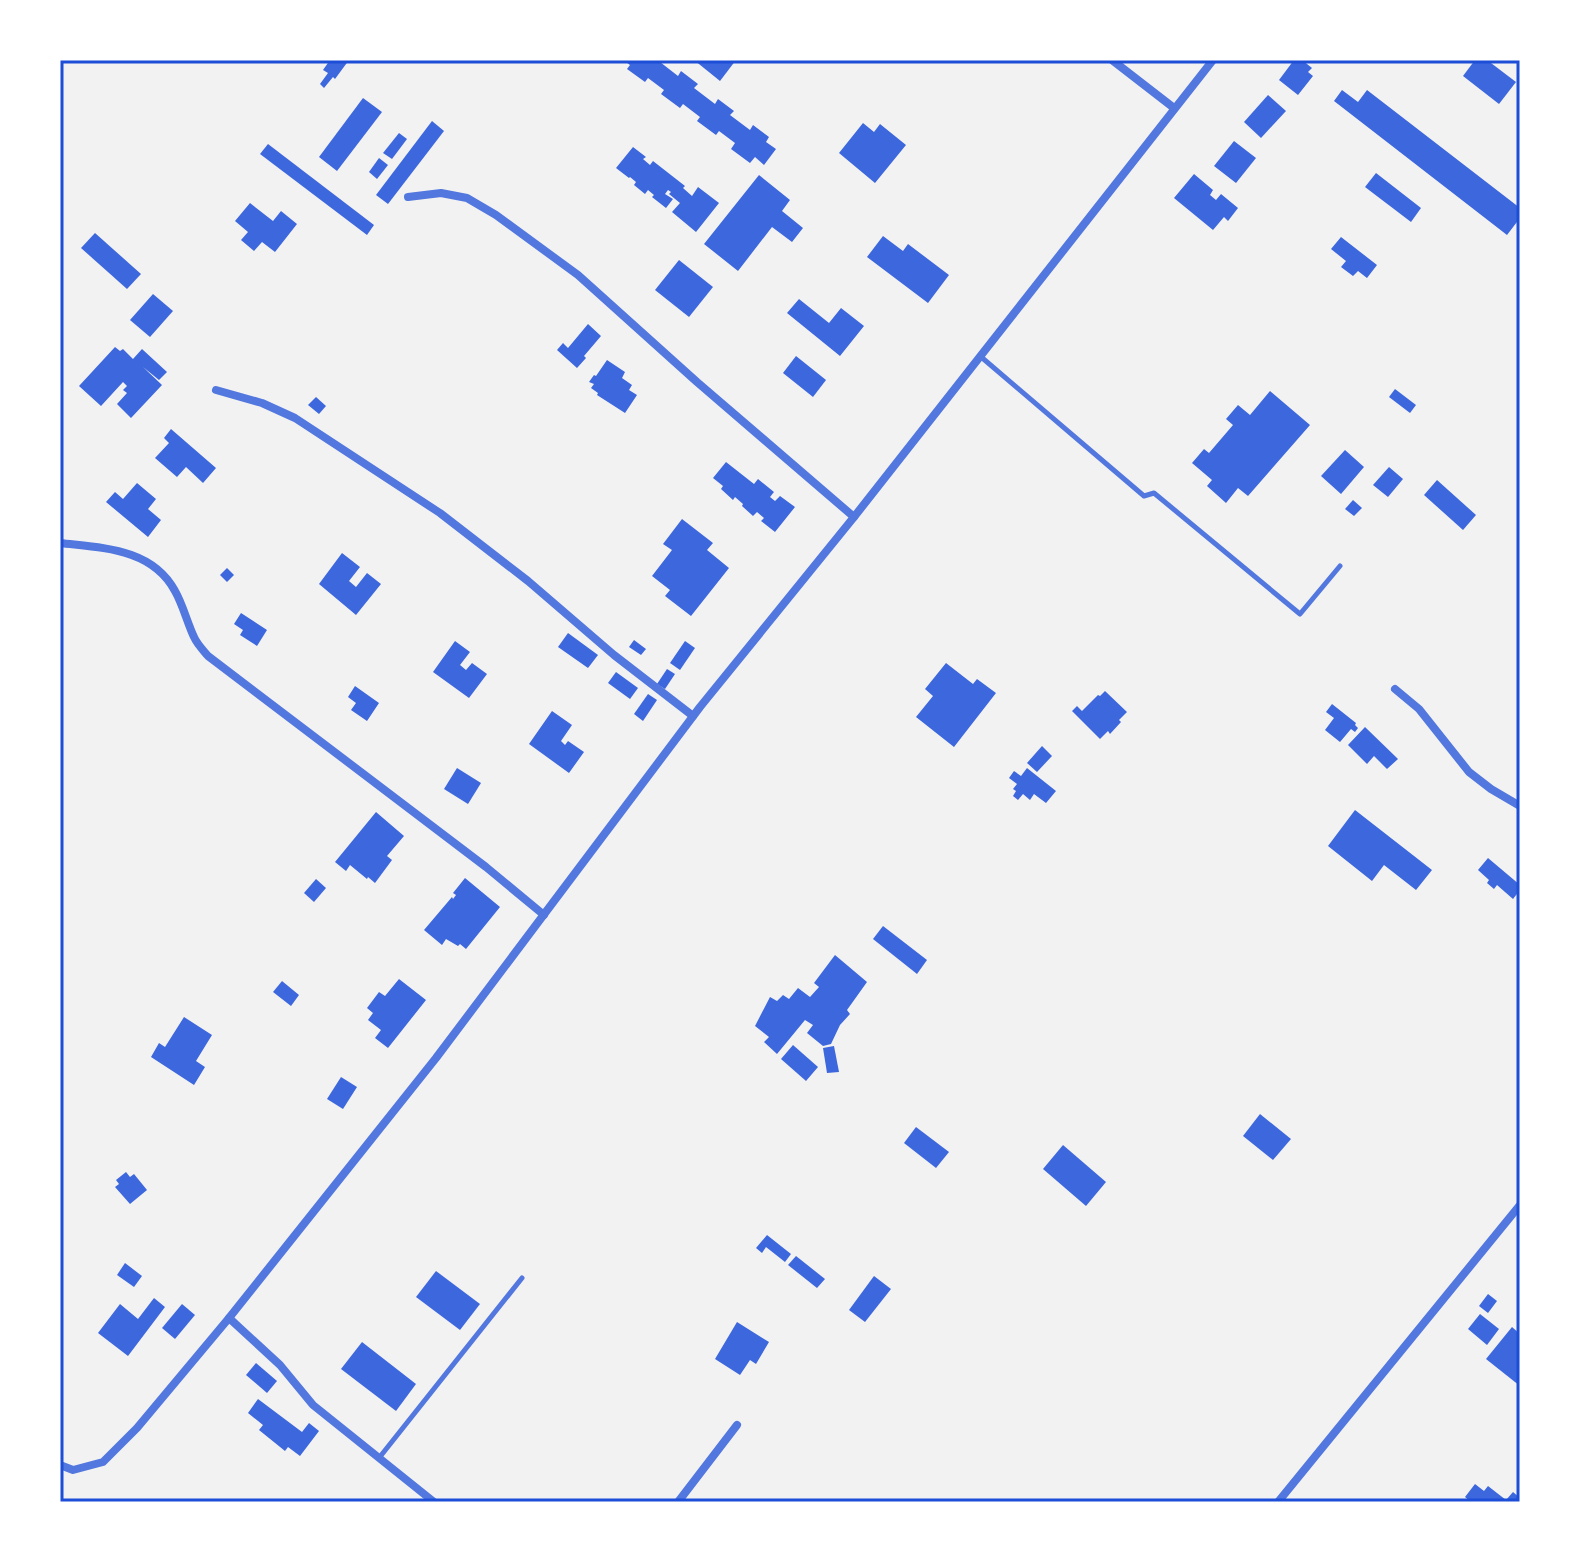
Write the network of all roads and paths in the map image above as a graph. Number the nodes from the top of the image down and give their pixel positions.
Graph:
1 (1112, 60) edge
2 (1213, 60) edge
3 (1174, 108) junction
4 (408, 197) dead end
5 (979, 355) junction
6 (216, 390) dead end
7 (854, 517) junction
8 (60, 543) edge
9 (1340, 566) dead end
10 (1395, 689) dead end
11 (693, 716) junction
12 (1520, 806) edge
13 (544, 915) junction
14 (1520, 1205) edge
15 (522, 1278) dead end
16 (229, 1318) junction
17 (737, 1425) dead end
18 (379, 1458) junction
19 (60, 1465) edge
20 (434, 1502) edge
21 (678, 1502) edge
22 (1278, 1502) edge

1 - 3 street
2 - 3 street
3 - 5 street
4 - 7 street
5 - 7 street
5 - 9 lane
6 - 11 street
7 - 11 street
8 - 13 street
10 - 12 street
11 - 13 street
13 - 16 street
14 - 22 street
15 - 18 lane
16 - 18 street
16 - 19 street
17 - 21 street
18 - 20 street

